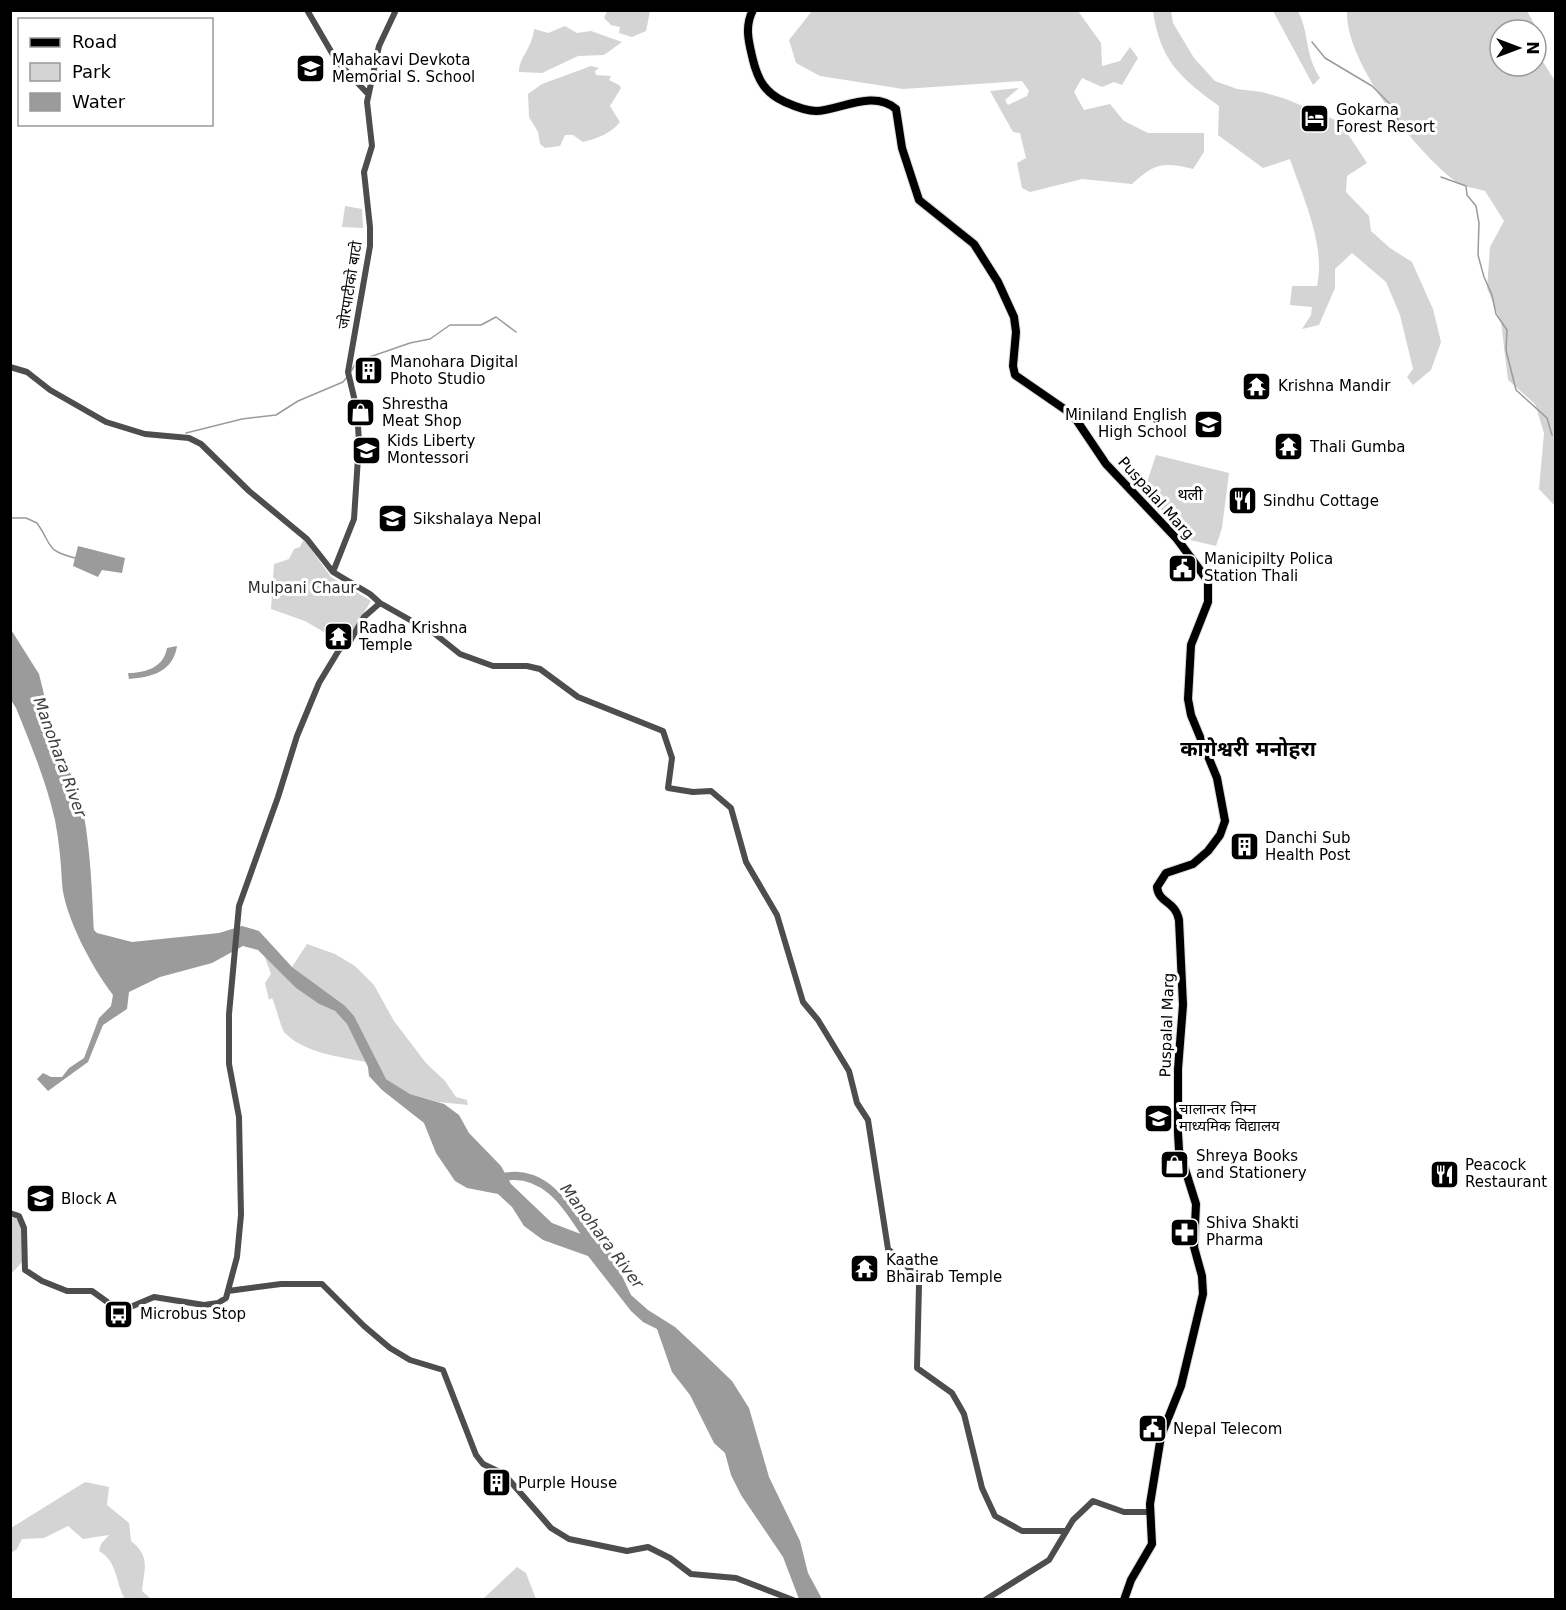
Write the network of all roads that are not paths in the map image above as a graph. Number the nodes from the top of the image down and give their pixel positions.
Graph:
1 (307, 10) edge
2 (396, 10) edge
3 (753, 10) edge
4 (368, 94) junction
5 (10, 367) edge
6 (333, 572) junction
7 (380, 603) junction
8 (10, 1212) edge
9 (228, 1290) junction
10 (1150, 1512) junction
11 (1065, 1531) junction
12 (793, 1599) edge
13 (985, 1599) edge
14 (1124, 1599) edge

1 - 4 street
2 - 4 street, जोरपाटीको बाटो
3 - 10 main road, Puspalal Marg
4 - 6 street, जोरपाटीको बाटो
5 - 6 street
6 - 7 street
7 - 9 street
7 - 11 street
8 - 9 street
9 - 12 street
10 - 11 street
10 - 14 main road, Puspalal Marg
11 - 13 street

